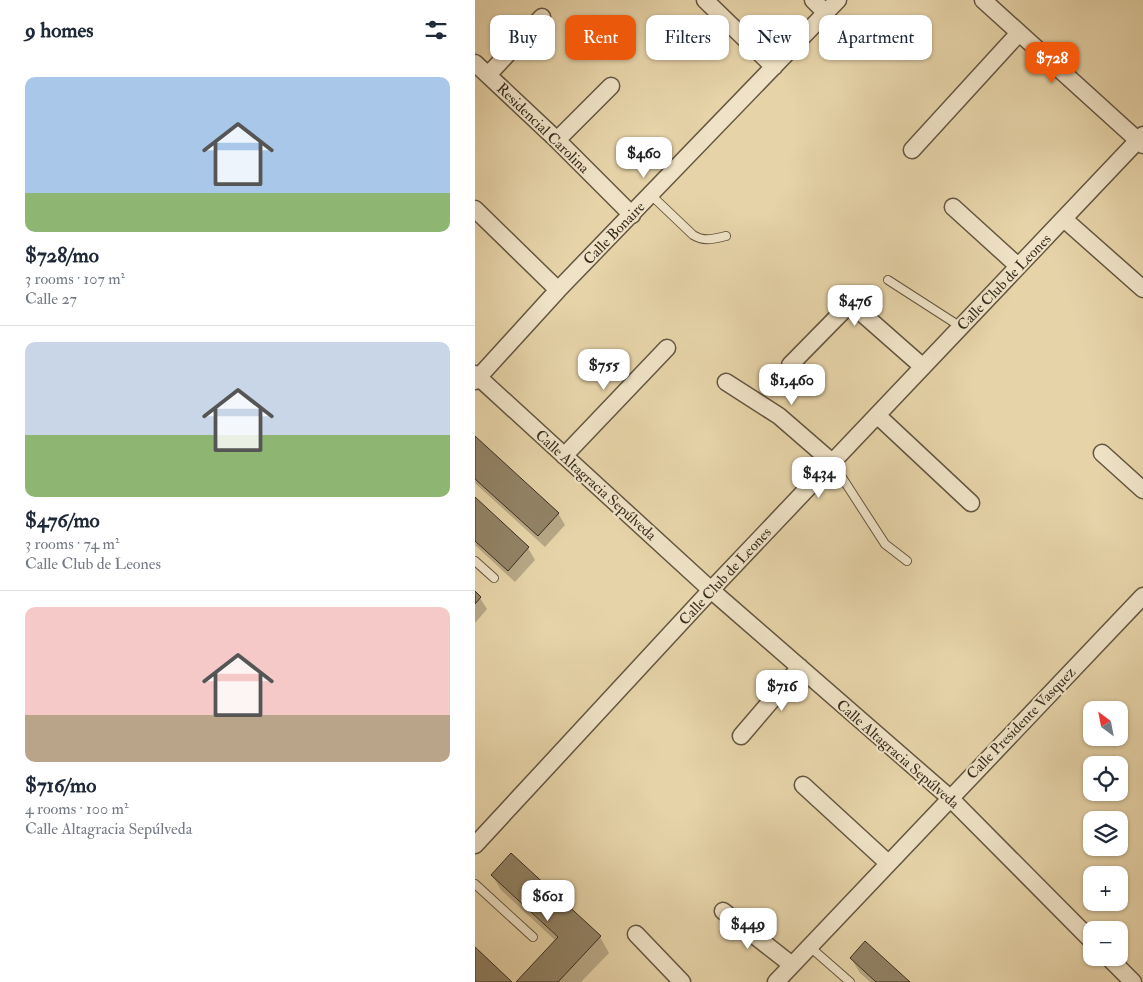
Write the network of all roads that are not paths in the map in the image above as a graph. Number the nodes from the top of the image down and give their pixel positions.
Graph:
1 (705, 0) edge
2 (813, 0) edge
3 (837, 0) edge
4 (987, 1) edge
5 (825, 12) junction
6 (1019, 33) junction
7 (503, 60) edge
8 (475, 64) edge
9 (773, 67) junction
10 (488, 76) junction
11 (611, 86) dead end
12 (557, 140) junction
13 (1141, 140) edge
14 (913, 150) dead end
15 (651, 195) junction
16 (953, 207) dead end
17 (475, 209) edge
18 (632, 215) junction
19 (1064, 218) junction
20 (726, 236) dead end
21 (1018, 266) junction
22 (888, 280) dead end
23 (1143, 289) edge
24 (558, 290) junction
25 (961, 327) junction
26 (667, 348) dead end
27 (789, 365) dead end
28 (923, 367) junction
29 (476, 377) edge
30 (726, 382) dead end
31 (877, 415) junction
32 (1102, 453) dead end
33 (564, 456) junction
34 (832, 462) junction
35 (1143, 490) edge
36 (971, 503) dead end
37 (475, 560) edge
38 (907, 561) dead end
39 (494, 578) dead end
40 (711, 590) junction
41 (1143, 596) edge
42 (799, 667) junction
43 (741, 736) dead end
44 (803, 785) dead end
45 (950, 798) junction
46 (475, 845) edge
47 (889, 863) junction
48 (475, 884) edge
49 (723, 911) dead end
50 (1083, 932) edge
51 (636, 934) dead end
52 (533, 937) dead end
53 (810, 946) junction
54 (792, 965) junction
55 (1117, 966) edge
56 (683, 982) edge
57 (777, 982) edge
58 (849, 982) edge
59 (1133, 982) edge

1 - 9 street
2 - 5 street
3 - 5 street, Calle Bonaire
4 - 6 street
5 - 9 street, Calle Bonaire
6 - 13 street
6 - 14 street
7 - 10 street
8 - 10 street, Residencial Carolina
9 - 15 street, Calle Bonaire
10 - 12 street, Residencial Carolina
11 - 12 street
12 - 18 street, Residencial Carolina
13 - 19 street, Calle Club de Leones
15 - 18 street, Calle Bonaire
15 - 20 lane
16 - 21 street
17 - 24 street
18 - 24 street, Calle Bonaire
19 - 21 street, Calle Club de Leones
19 - 23 street
21 - 25 street, Calle Club de Leones
22 - 25 lane
24 - 29 street, Calle Bonaire
25 - 28 street, Calle Club de Leones
26 - 33 street
27 - 28 street
28 - 31 street, Calle Club de Leones
29 - 33 street, Calle Altagracia Sepúlveda
30 - 34 street
31 - 34 street, Calle Club de Leones
31 - 36 street
32 - 35 street
33 - 40 street, Calle Altagracia Sepúlveda
34 - 38 lane
34 - 40 street, Calle Club de Leones
37 - 39 lane
40 - 42 street, Calle Altagracia Sepúlveda
40 - 46 street, Calle Club de Leones
41 - 45 street, Calle Presidente Vasquez
42 - 43 street
42 - 45 street, Calle Altagracia Sepúlveda
44 - 47 street
45 - 47 street, Calle Presidente Vasquez
45 - 50 street, Calle Altagracia Sepúlveda
47 - 53 street, Calle Presidente Vasquez
48 - 52 lane
49 - 54 street
51 - 56 street
53 - 54 street, Calle Presidente Vasquez
53 - 58 lane
54 - 57 street, Calle Presidente Vasquez
55 - 59 street

